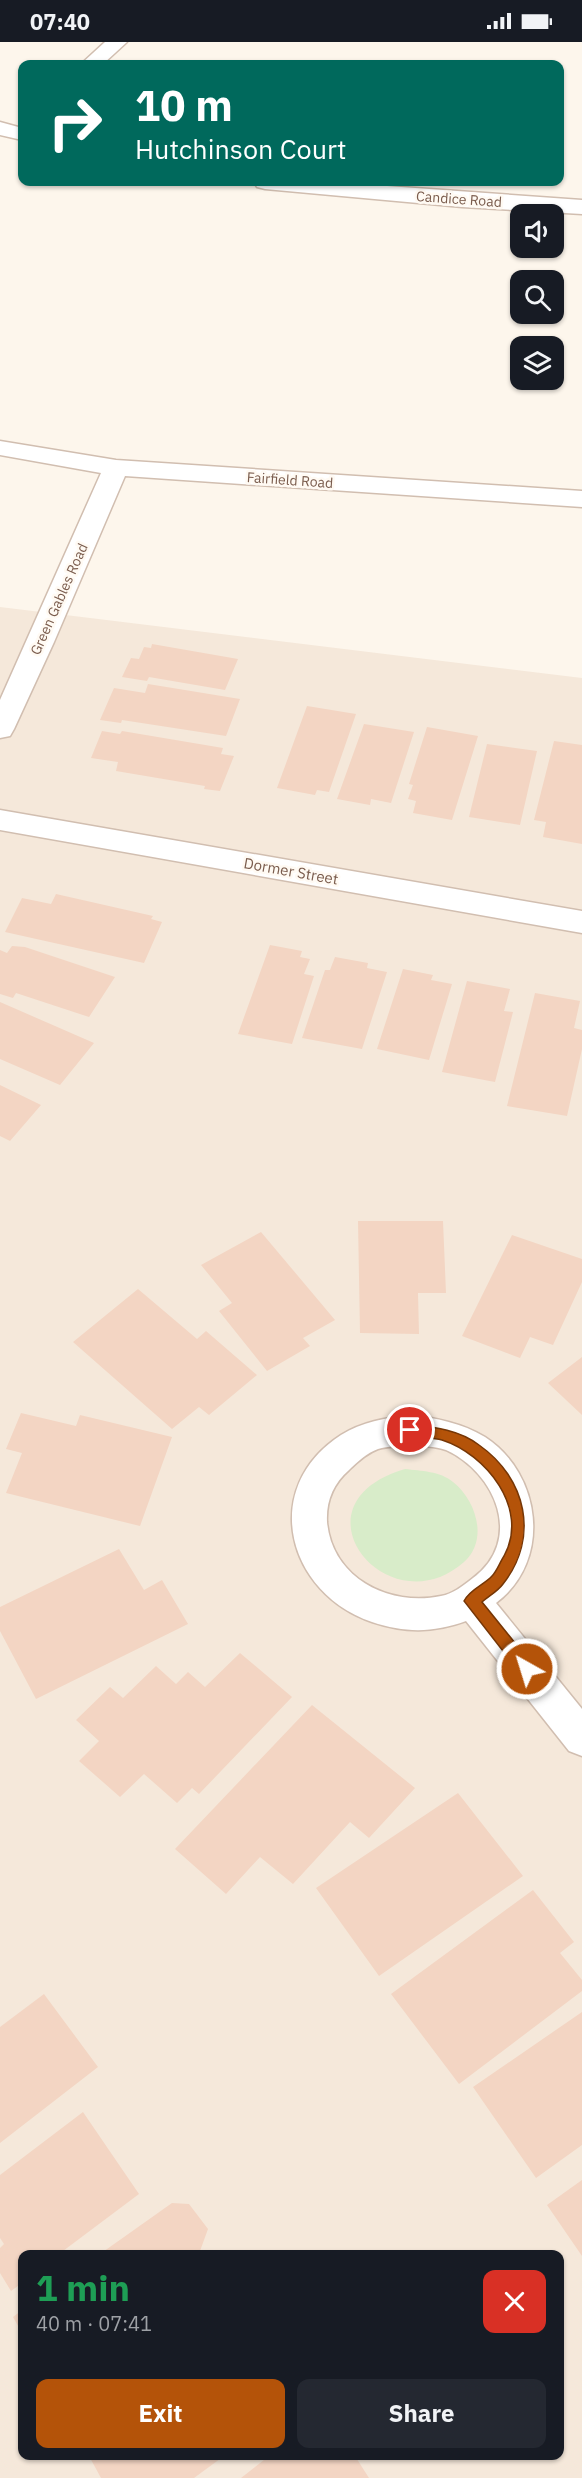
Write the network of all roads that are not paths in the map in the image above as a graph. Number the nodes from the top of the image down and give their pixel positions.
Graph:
1 (117, 42) edge
2 (96, 60) edge
3 (309, 186) edge
4 (582, 207) edge
5 (0, 448) edge
6 (116, 468) junction
7 (582, 499) edge
8 (0, 729) edge
9 (0, 820) edge
10 (582, 922) edge
11 (472, 1601) junction
12 (582, 1738) edge

1 - 2 street
3 - 4 street, Candice Road
5 - 6 street, Fairfield Road
6 - 7 street, Fairfield Road
6 - 8 street, Green Gables Road
9 - 10 street, Dormer Street
11 - 11 street
11 - 12 street

